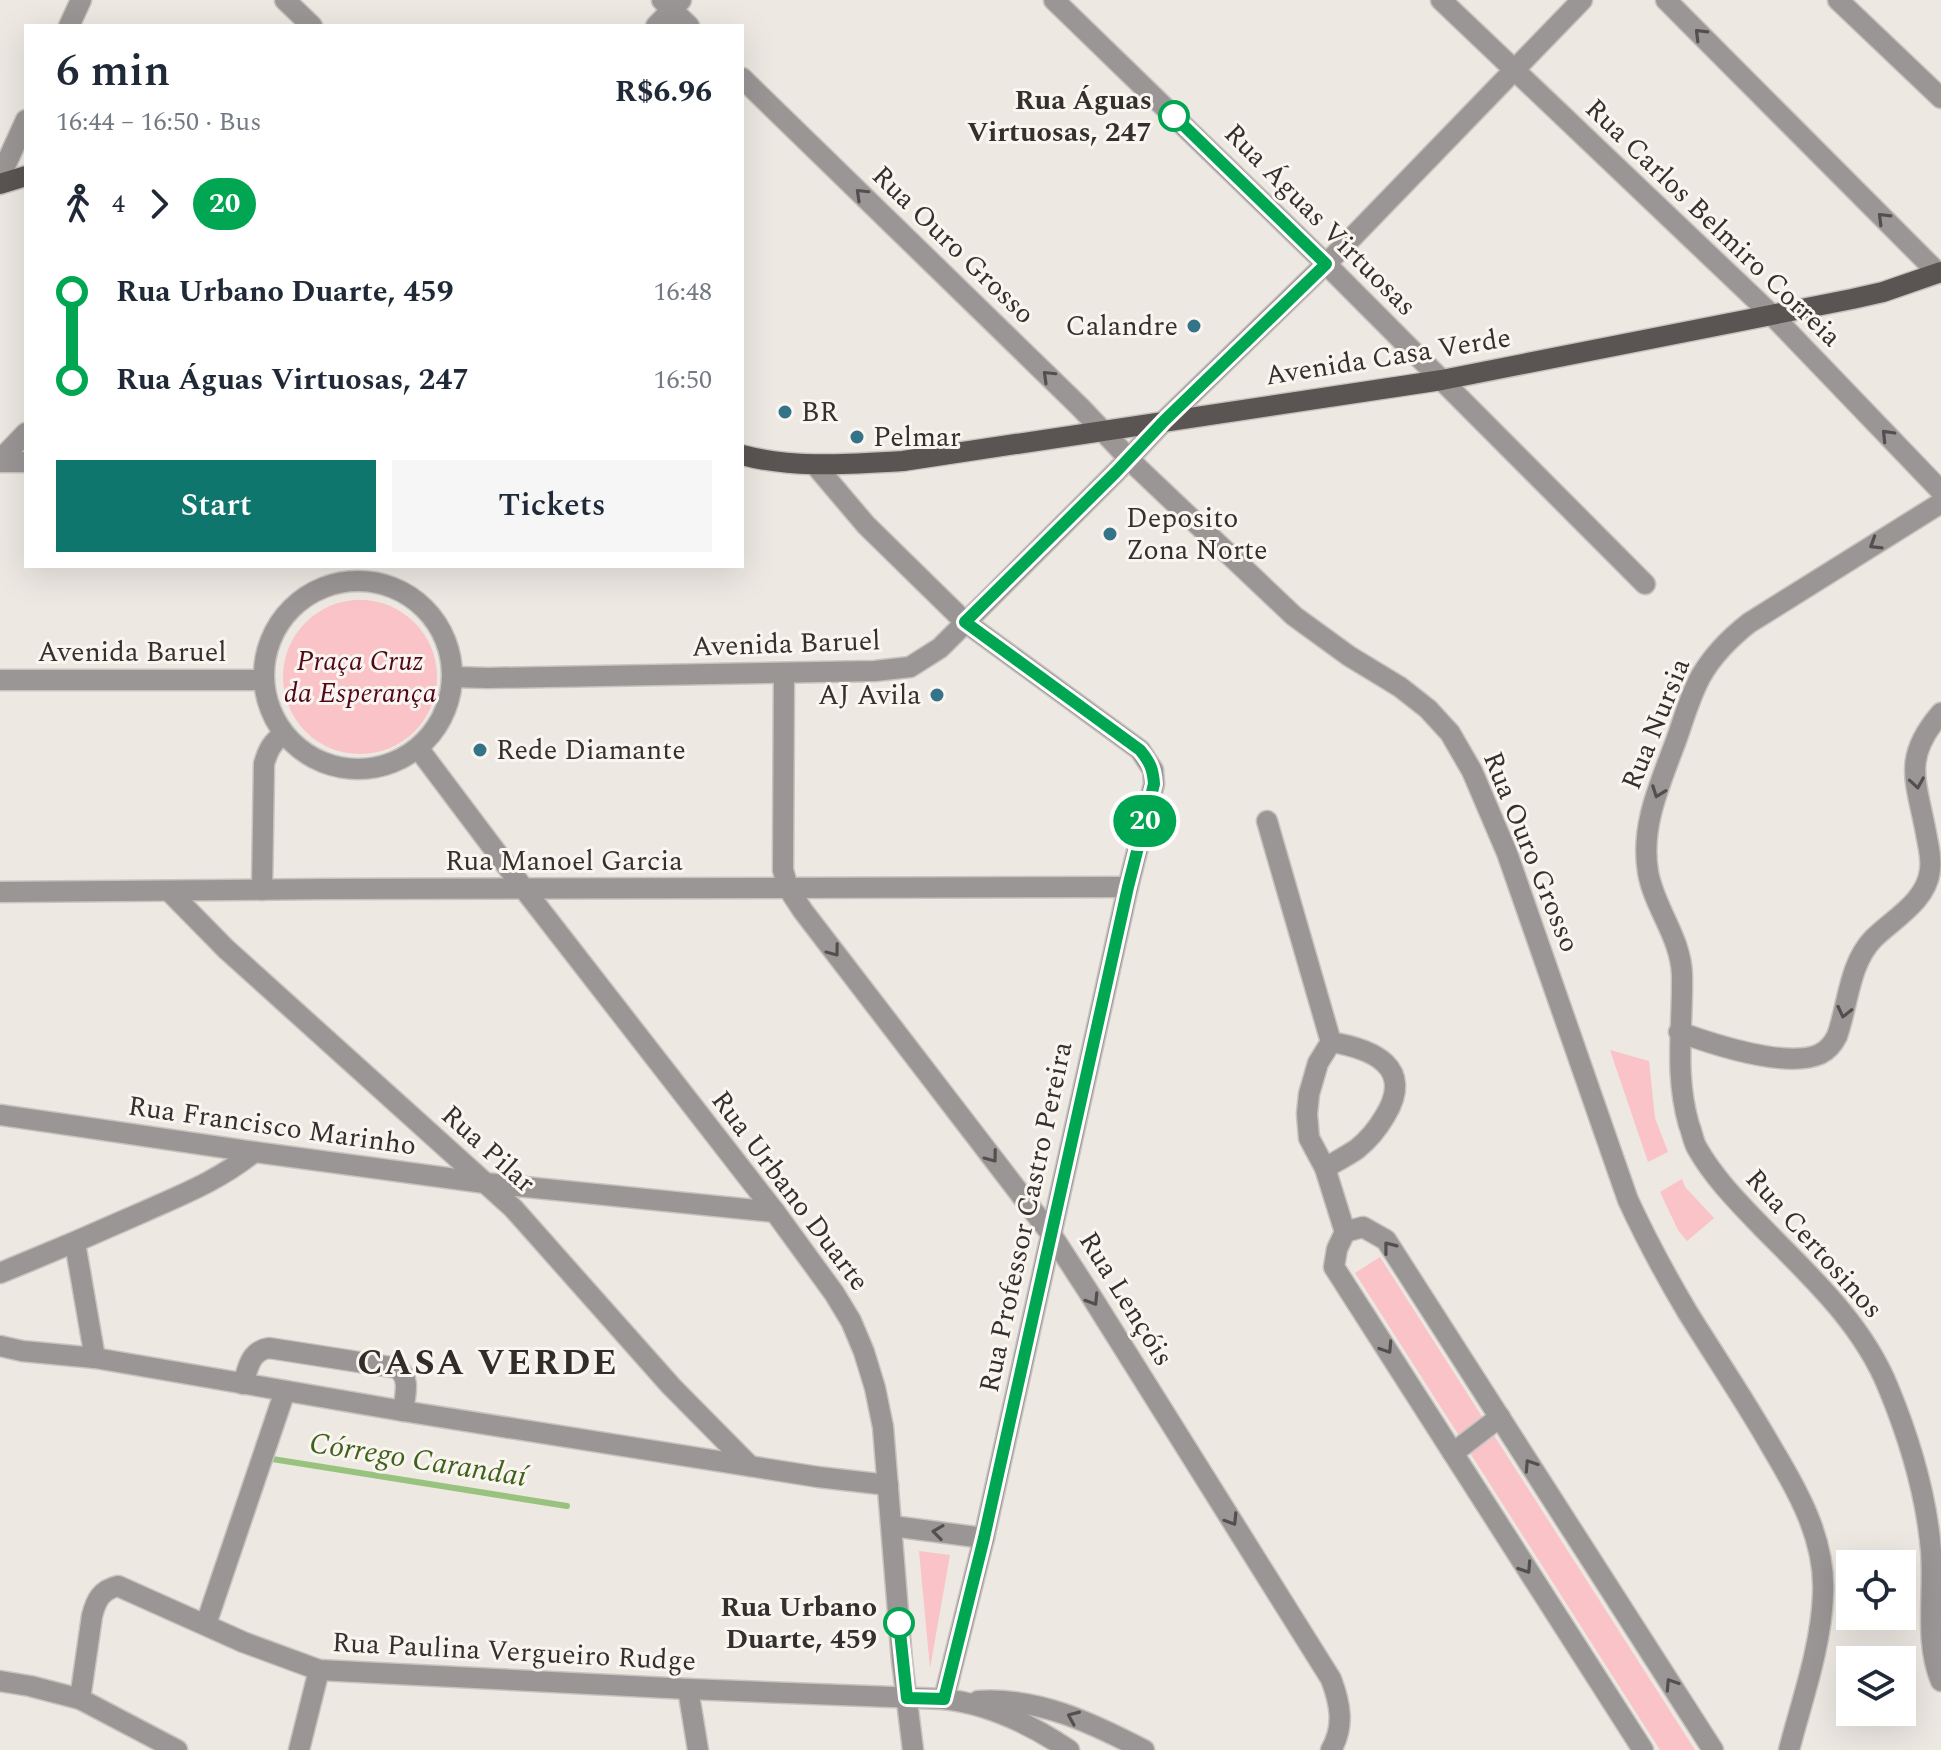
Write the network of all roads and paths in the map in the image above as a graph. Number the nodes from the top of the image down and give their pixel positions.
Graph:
1 (81, 0) edge
2 (285, 0) edge
3 (1054, 0) edge
4 (1441, 0) edge
5 (1582, 0) edge
6 (1666, 0) edge
7 (1838, 0) edge
8 (672, 3) edge
9 (70, 24) edge
10 (310, 24) edge
11 (657, 24) edge
12 (688, 24) edge
13 (1513, 71) junction
14 (744, 80) edge
15 (1941, 98) edge
16 (24, 124) edge
17 (0, 177) edge
18 (24, 177) edge
19 (0, 184) edge
20 (1326, 264) junction
21 (1940, 272) edge
22 (1772, 315) junction
23 (1442, 380) junction
24 (1164, 421) junction
25 (1103, 431) junction
26 (24, 435) edge
27 (744, 455) edge
28 (1129, 458) junction
29 (0, 461) edge
30 (24, 462) edge
31 (816, 466) junction
32 (1941, 491) edge
33 (1941, 503) edge
34 (359, 573) edge
35 (1645, 584) dead end
36 (965, 622) junction
37 (784, 673) junction
38 (453, 677) junction
39 (0, 680) edge
40 (263, 680) junction
41 (1941, 713) edge
42 (284, 734) junction
43 (418, 748) junction
44 (1267, 821) dead end
45 (1128, 887) junction
46 (788, 888) junction
47 (524, 889) junction
48 (262, 890) junction
49 (0, 892) edge
50 (170, 892) junction
51 (1679, 1032) junction
52 (1331, 1042) junction
53 (0, 1115) edge
54 (254, 1152) junction
55 (1325, 1168) junction
56 (485, 1183) junction
57 (775, 1212) junction
58 (1345, 1232) junction
59 (1051, 1234) junction
60 (75, 1243) junction
61 (0, 1273) edge
62 (0, 1346) edge
63 (95, 1358) junction
64 (243, 1384) junction
65 (285, 1391) junction
66 (403, 1411) junction
67 (1500, 1417) junction
68 (1453, 1453) junction
69 (750, 1466) junction
70 (888, 1485) junction
71 (892, 1526) junction
72 (984, 1538) junction
73 (206, 1624) junction
74 (319, 1670) junction
75 (0, 1681) edge
76 (1941, 1681) edge
77 (688, 1689) junction
78 (907, 1698) junction
79 (80, 1699) junction
80 (944, 1699) junction
81 (967, 1701) junction
82 (177, 1750) edge
83 (299, 1750) edge
84 (698, 1750) edge
85 (913, 1750) edge
86 (1069, 1750) edge
87 (1144, 1750) edge
88 (1331, 1750) edge
89 (1643, 1750) edge
90 (1713, 1750) edge
91 (1789, 1750) edge

1 - 9 street
2 - 10 street
3 - 20 street, Rua Águas Virtuosas
4 - 13 street, Rua Carlos Belmiro Correia
5 - 13 street, Avenida Baruel
21 -> 6 street
7 - 15 street
8 - 11 street
8 - 12 street
13 - 20 street, Avenida Baruel
13 - 22 street, Rua Carlos Belmiro Correia
25 -> 14 street, Rua Ouro Grosso
16 - 17 street
18 - 19 main road
20 - 23 street, Rua Águas Virtuosas
20 - 24 street, Avenida Baruel
21 - 22 main road, Avenida Casa Verde
22 - 23 main road, Avenida Casa Verde
32 -> 22 street, Rua Carlos Belmiro Correia
23 - 24 main road, Avenida Casa Verde
23 - 35 street, Rua Águas Virtuosas
24 - 25 main road, Avenida Casa Verde
24 - 28 street, Avenida Baruel
25 - 28 street, Rua Ouro Grosso
25 - 31 main road, Avenida Casa Verde
26 - 29 street
27 - 31 main road, Avenida Casa Verde
28 - 36 street, Avenida Baruel
28 - 91 street, Rua Ouro Grosso
29 - 30 street
31 - 36 street
33 -> 51 street, Rua Nursia
34 - 38 street
34 - 40 street
36 - 37 street, Avenida Baruel
36 - 45 street, Rua Professor Castro Pereira
37 - 38 street, Avenida Baruel
37 - 46 street, Rua Lençóis
38 - 43 street
39 - 40 street, Avenida Baruel
40 - 42 street
41 -> 51 street
42 - 43 street
42 - 48 street
43 - 47 street, Rua Urbano Duarte
44 - 52 street
45 - 46 street, Rua Manoel Garcia
45 - 59 street, Rua Professor Castro Pereira
46 - 47 street, Rua Manoel Garcia
46 -> 59 street, Rua Lençóis
47 - 48 street, Rua Manoel Garcia
47 - 57 street, Rua Urbano Duarte
48 - 50 street, Rua Manoel Garcia
49 - 50 street, Rua Manoel Garcia
50 - 56 street, Rua Pilar
51 - 76 street, Rua Certosinos
52 - 55 street
52 - 55 street
53 - 54 street, Rua Francisco Marinho
54 - 56 street, Rua Francisco Marinho
54 - 60 street
55 - 58 street
56 - 57 street, Rua Francisco Marinho
56 - 69 street, Rua Pilar
57 - 70 street, Rua Urbano Duarte
67 -> 58 street
58 -> 68 street
59 - 72 street, Rua Professor Castro Pereira
59 -> 88 street, Rua Lençóis
60 - 61 street
60 - 63 street
62 - 63 street
63 - 64 street
64 - 65 street
64 - 66 street
65 - 66 street
65 - 73 street
66 - 69 street
67 - 68 street
90 -> 67 street
68 -> 89 street
69 - 70 street
70 - 71 street, Rua Urbano Duarte
72 -> 71 street
71 - 78 street, Rua Urbano Duarte
72 - 80 street, Rua Professor Castro Pereira
73 - 74 street, Rua Paulina Vergueiro Rudge
73 - 79 street, Rua Paulina Vergueiro Rudge
74 - 77 street, Rua Paulina Vergueiro Rudge
74 - 83 street
75 - 79 street
77 - 78 street, Rua Paulina Vergueiro Rudge
77 - 84 street
78 - 80 street, Rua Paulina Vergueiro Rudge
78 - 85 street, Rua Urbano Duarte
79 - 82 street
80 - 81 street, Rua Paulina Vergueiro Rudge
81 - 86 street
87 -> 81 street

